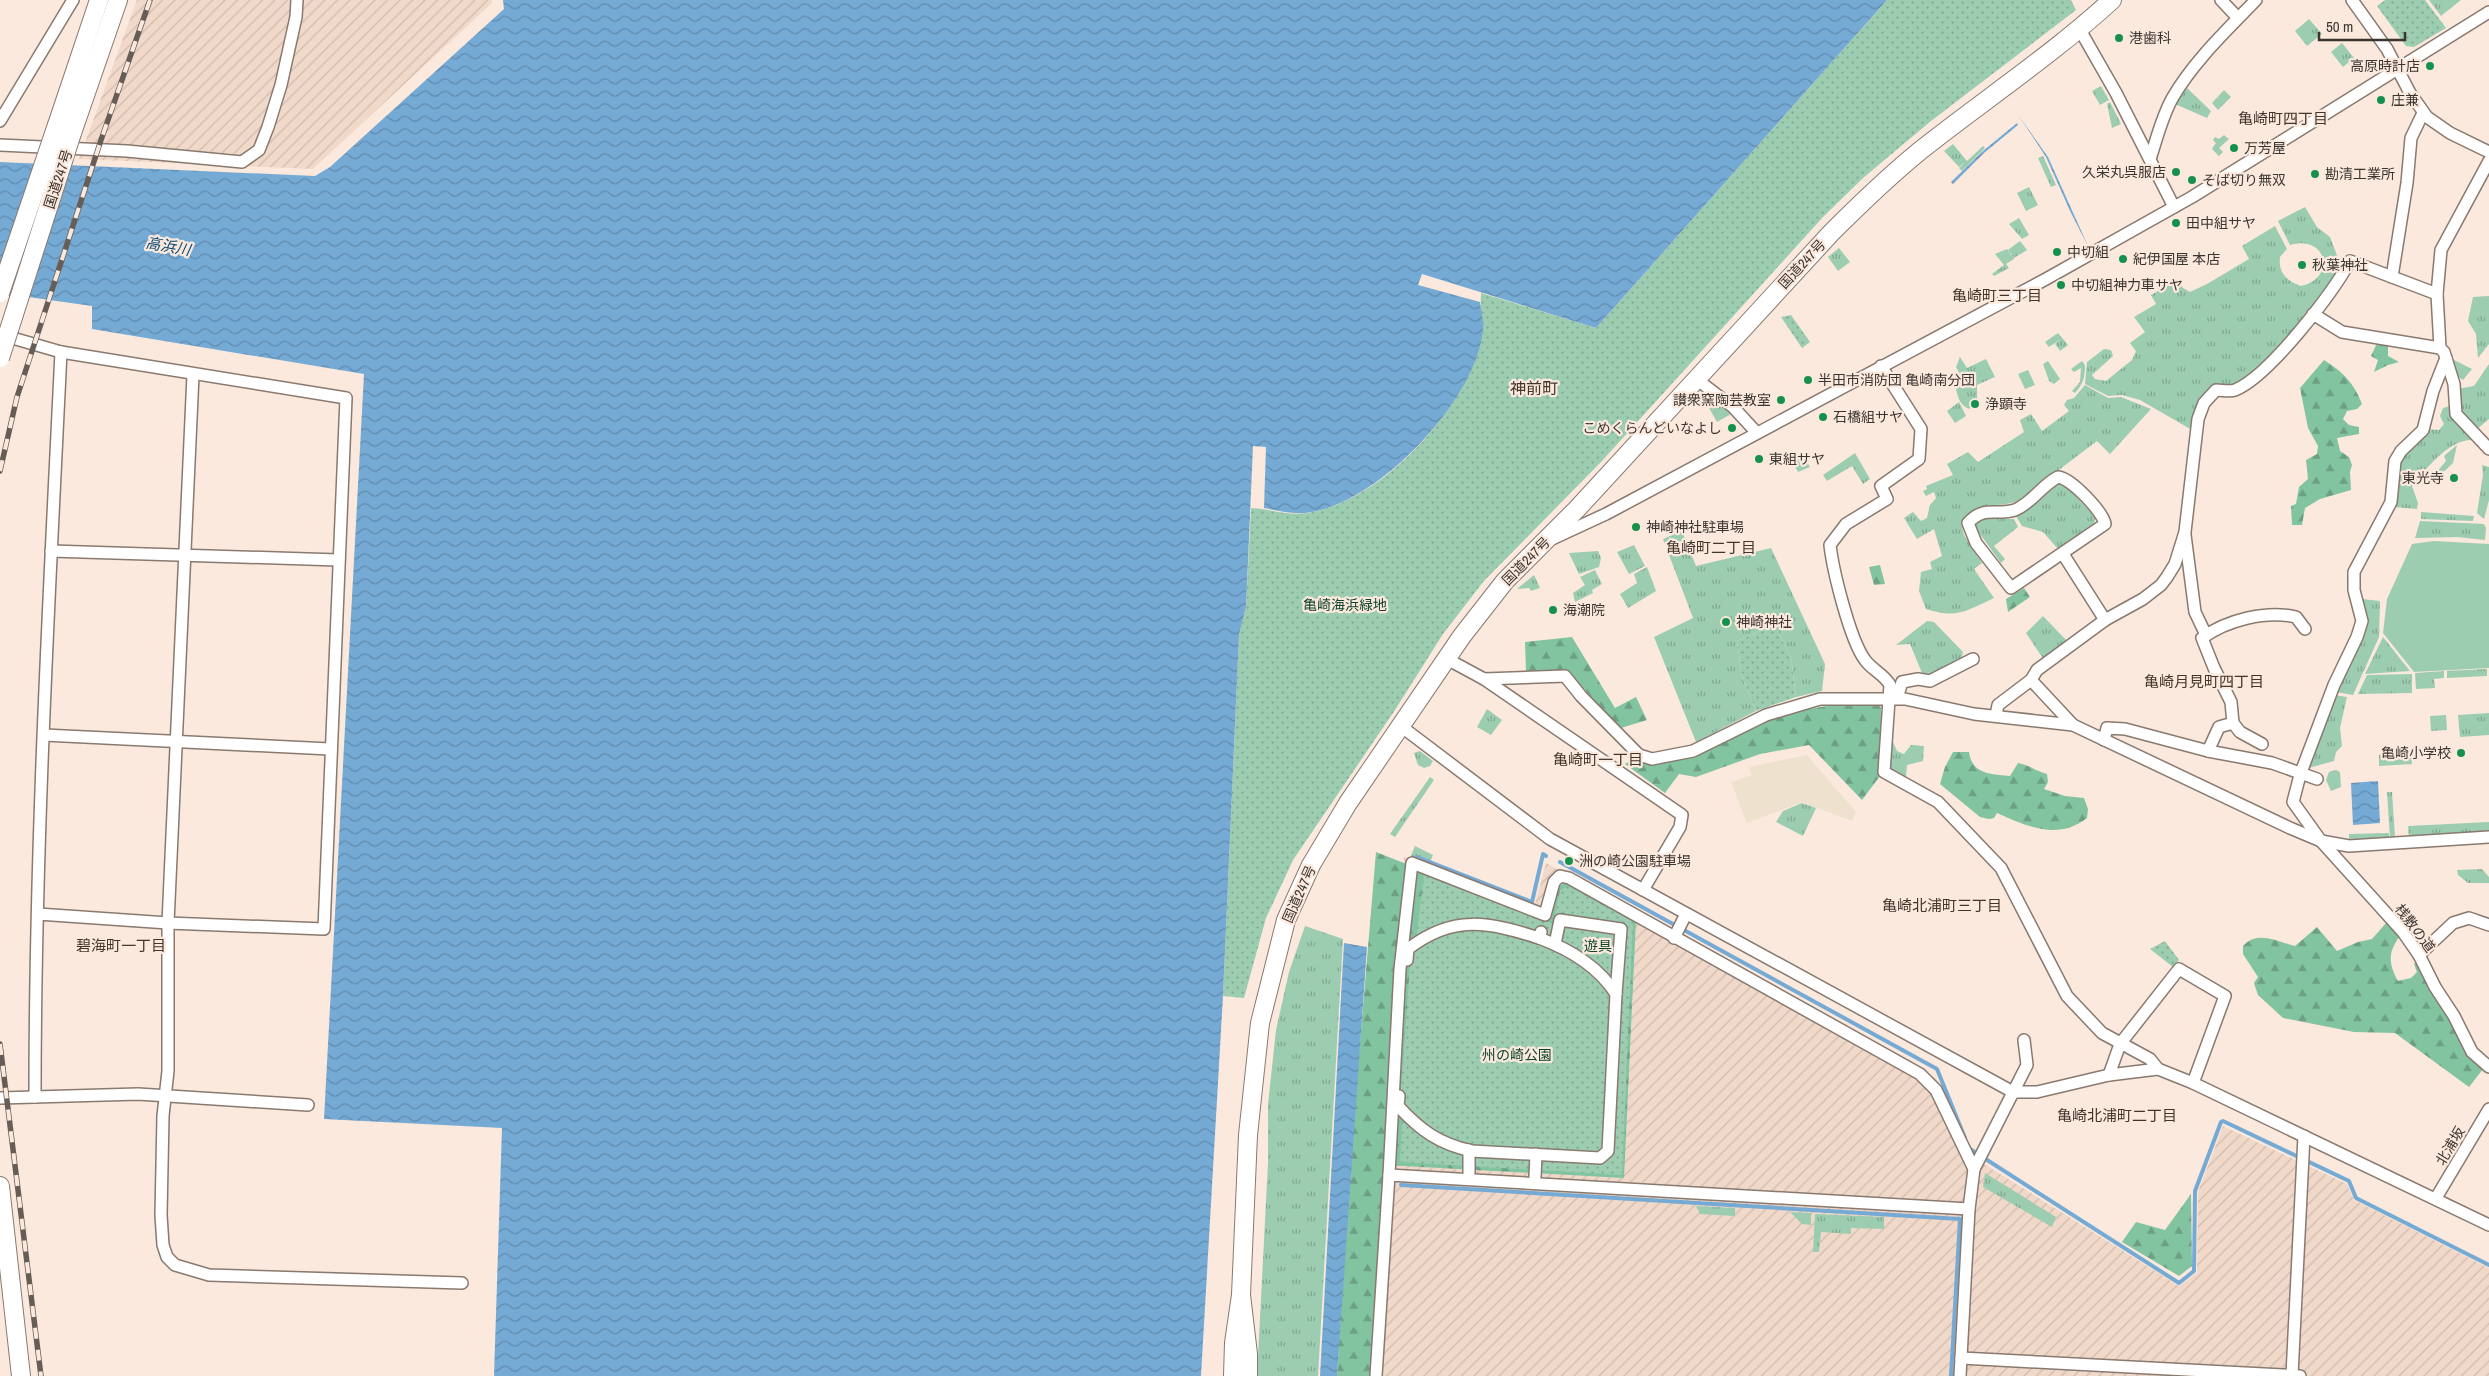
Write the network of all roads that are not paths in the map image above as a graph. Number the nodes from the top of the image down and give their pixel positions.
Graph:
1 (73, 0) edge
2 (99, 0) edge
3 (118, 0) edge
4 (297, 0) edge
5 (2112, 0) edge
6 (2221, 0) edge
7 (2256, 0) edge
8 (2352, 0) edge
9 (2489, 12) edge
10 (2238, 18) junction
11 (2080, 30) junction
12 (2396, 69) junction
13 (2423, 113) junction
14 (0, 121) edge
15 (0, 145) edge
16 (2489, 152) edge
17 (2150, 159) junction
18 (2489, 161) edge
19 (2174, 207) junction
20 (2392, 277) junction
21 (0, 293) edge
22 (2437, 294) junction
23 (2313, 314) junction
24 (0, 335) edge
25 (2440, 348) junction
26 (61, 352) junction
27 (0, 358) edge
28 (2446, 358) junction
29 (1881, 366) junction
30 (193, 375) junction
31 (1696, 378) junction
32 (1758, 433) junction
33 (2489, 449) edge
34 (2185, 532) junction
35 (1541, 545) junction
36 (51, 551) junction
37 (186, 554) junction
38 (2063, 554) junction
39 (338, 560) junction
40 (2105, 620) junction
41 (2305, 629) dead end
42 (2206, 635) junction
43 (1447, 659) junction
44 (1974, 659) dead end
45 (1484, 679) junction
46 (2031, 680) junction
47 (1893, 698) junction
48 (1996, 715) junction
49 (2233, 723) junction
50 (2073, 725) junction
51 (1402, 727) junction
52 (44, 735) junction
53 (176, 740) junction
54 (2104, 740) junction
55 (2262, 744) dead end
56 (330, 749) junction
57 (2208, 751) junction
58 (2301, 772) junction
59 (2317, 778) dead end
60 (2489, 837) edge
61 (2321, 842) junction
62 (1643, 890) junction
63 (38, 914) junction
64 (1686, 914) junction
65 (168, 923) junction
66 (2489, 925) edge
67 (1676, 934) junction
68 (1555, 944) junction
69 (2419, 955) junction
70 (1616, 994) junction
71 (2024, 1040) dead end
72 (2120, 1044) junction
73 (2489, 1067) edge
74 (2158, 1069) junction
75 (2109, 1075) junction
76 (2193, 1083) junction
77 (2013, 1092) junction
78 (166, 1096) junction
79 (35, 1097) junction
80 (0, 1098) edge
81 (308, 1105) dead end
82 (2489, 1108) edge
83 (2304, 1136) junction
84 (1469, 1150) junction
85 (1536, 1154) junction
86 (1979, 1161) junction
87 (1469, 1172) dead end
88 (1389, 1174) junction
89 (1535, 1176) dead end
90 (0, 1186) edge
91 (2436, 1198) junction
92 (1969, 1209) junction
93 (2489, 1225) edge
94 (462, 1283) dead end
95 (0, 1287) edge
96 (1241, 1295) junction
97 (1961, 1358) junction
98 (11, 1376) edge
99 (22, 1376) edge
100 (1233, 1376) edge
101 (1248, 1376) edge
102 (1376, 1376) edge
103 (1960, 1376) edge
104 (2292, 1376) edge
105 (2300, 1376) edge

1 - 14 street
2 - 21 highway, 国道247号, bridge
3 - 27 highway, 国道247号, bridge
4 - 15 street
5 - 11 highway, 国道247号
6 - 10 street
7 - 10 street
8 - 12 street
9 - 12 street
10 - 17 street
11 - 17 street
11 - 31 highway, 国道247号
12 - 13 street
12 - 19 street
13 - 16 street
13 - 20 street
17 - 19 street
18 - 22 street
19 - 29 street
20 - 22 street
20 - 23 street
22 - 25 street
23 - 25 street
23 - 34 street
24 - 26 street
25 - 28 street
26 - 30 street
26 - 36 street
28 - 33 street
28 - 58 street, 桟敷の道
29 - 32 street
29 - 47 street
30 - 37 street
30 - 39 street
31 - 32 street
31 - 35 highway, 国道247号
32 - 35 street
34 - 40 street
34 - 42 street
35 - 43 highway, 国道247号
36 - 37 street
36 - 52 street
37 - 39 street
37 - 53 street
38 - 38 street
38 - 40 street
39 - 56 street
40 - 46 street
41 - 42 street
42 - 49 street
43 - 45 street
43 - 51 highway, 国道247号
44 - 47 street
45 - 47 street
45 - 62 street
46 - 48 street
46 - 50 street
47 - 48 street
47 - 72 street
48 - 50 street
49 - 55 street
49 - 57 street
50 - 54 street
51 - 62 street
51 - 96 highway, 国道247号
52 - 53 street
52 - 63 street
53 - 56 street
53 - 65 street
54 - 57 street
54 - 61 street
56 - 65 street
57 - 58 street
58 - 59 street
58 - 61 street, 桟敷の道
60 - 61 street
61 - 69 street, 桟敷の道
62 - 64 street
63 - 65 street
63 - 79 street
64 - 67 street
64 - 77 street
65 - 78 street
66 - 69 street
67 - 86 street
67 - 88 street
68 - 70 street
68 - 70 street
68 - 84 street
69 - 73 street, 桟敷の道
70 - 85 street
71 - 77 street
72 - 74 street
72 - 75 street
72 - 76 street
74 - 75 street
74 - 76 street
75 - 77 street
76 - 83 street
77 - 86 street
78 - 79 street
78 - 81 street
78 - 94 street
79 - 80 street
82 - 91 street, 北浦坂
83 - 91 street
83 - 104 street
84 - 85 street
84 - 87 street
85 - 89 street
86 - 92 street
88 - 92 street
88 - 102 street
90 - 99 highway
91 - 93 street
92 - 97 street
95 - 98 highway
96 - 100 highway, 国道247号
96 - 101 highway, 国道247号
97 - 103 street
97 - 104 street
104 - 105 street

